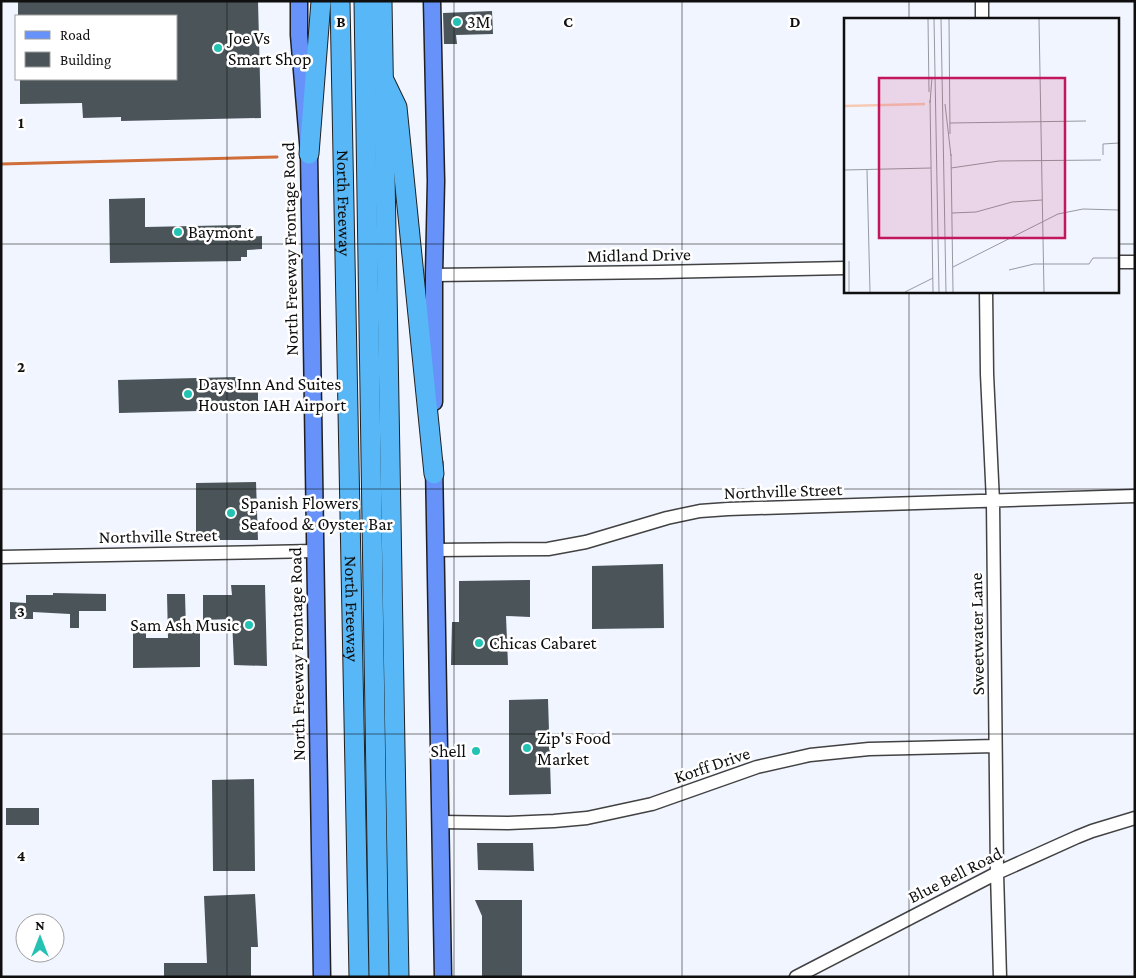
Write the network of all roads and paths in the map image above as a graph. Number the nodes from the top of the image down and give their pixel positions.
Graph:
1 (299, 1) edge
2 (321, 1) edge
3 (340, 1) edge
4 (364, 1) edge
5 (382, 1) edge
6 (432, 1) edge
7 (982, 1) edge
8 (982, 18) edge
9 (383, 78) junction
10 (308, 154) junction
11 (1118, 262) edge
12 (1135, 262) edge
13 (844, 268) edge
14 (434, 275) junction
15 (986, 292) edge
16 (434, 474) junction
17 (1135, 496) edge
18 (992, 502) junction
19 (436, 550) junction
20 (315, 551) junction
21 (1, 557) edge
22 (996, 746) junction
23 (1135, 818) edge
24 (441, 822) junction
25 (997, 872) junction
26 (322, 977) edge
27 (359, 977) edge
28 (379, 977) edge
29 (399, 977) edge
30 (443, 977) edge
31 (796, 977) edge
32 (1000, 977) edge

1 - 10 main road, North Freeway Frontage Road
2 - 10 highway
3 - 27 highway, North Freeway
4 - 28 highway, North Freeway
5 - 9 highway
6 - 14 main road
7 - 8 street
9 - 16 highway
9 - 29 highway
10 - 20 main road, North Freeway Frontage Road
11 - 12 street
13 - 14 street, Midland Drive
14 - 16 main road
15 - 18 street, Sweetwater Lane
16 - 19 main road
17 - 18 street, Northville Street
18 - 19 street, Northville Street
18 - 22 street, Sweetwater Lane
19 - 24 main road
20 - 21 street, Northville Street
20 - 26 main road, North Freeway Frontage Road
22 - 24 street, Korff Drive
22 - 25 street, Sweetwater Lane
23 - 25 street, Blue Bell Road
24 - 30 main road
25 - 31 street, Blue Bell Road
25 - 32 street, Sweetwater Lane

